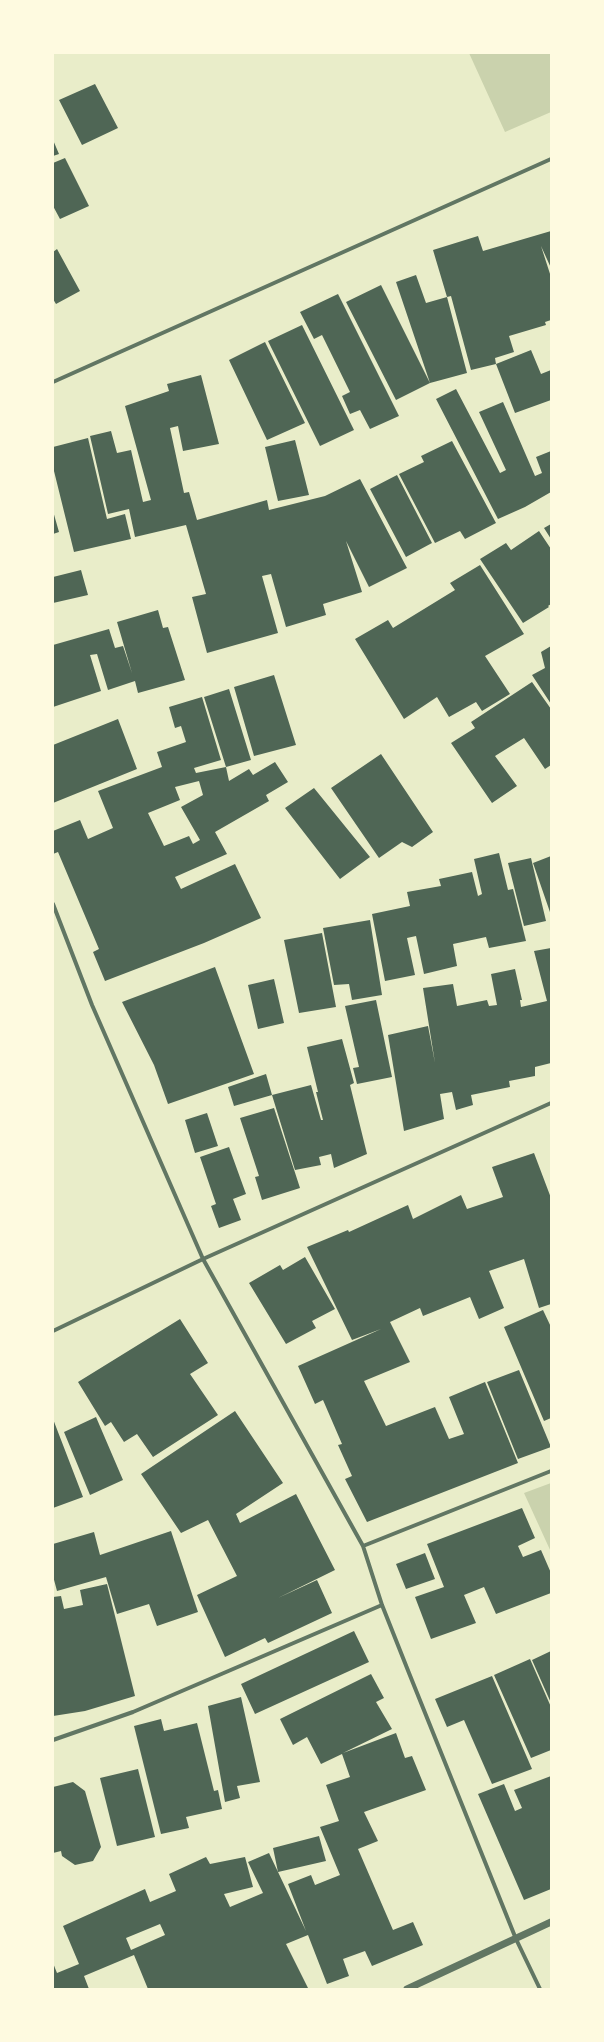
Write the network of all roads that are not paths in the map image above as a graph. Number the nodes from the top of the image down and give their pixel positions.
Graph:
1 (551, 159) edge
2 (53, 382) edge
3 (53, 904) edge
4 (551, 1103) edge
5 (203, 1259) junction
6 (53, 1331) edge
7 (551, 1471) edge
8 (363, 1546) junction
9 (382, 1605) junction
10 (53, 1740) edge
11 (551, 1922) edge
12 (516, 1939) junction
13 (407, 1989) edge
14 (540, 1989) edge

1 - 2 street
3 - 5 street
4 - 5 street
5 - 6 street
5 - 8 street
7 - 8 street
8 - 9 street
9 - 10 street
9 - 12 street
11 - 12 street
12 - 13 street
12 - 14 street

